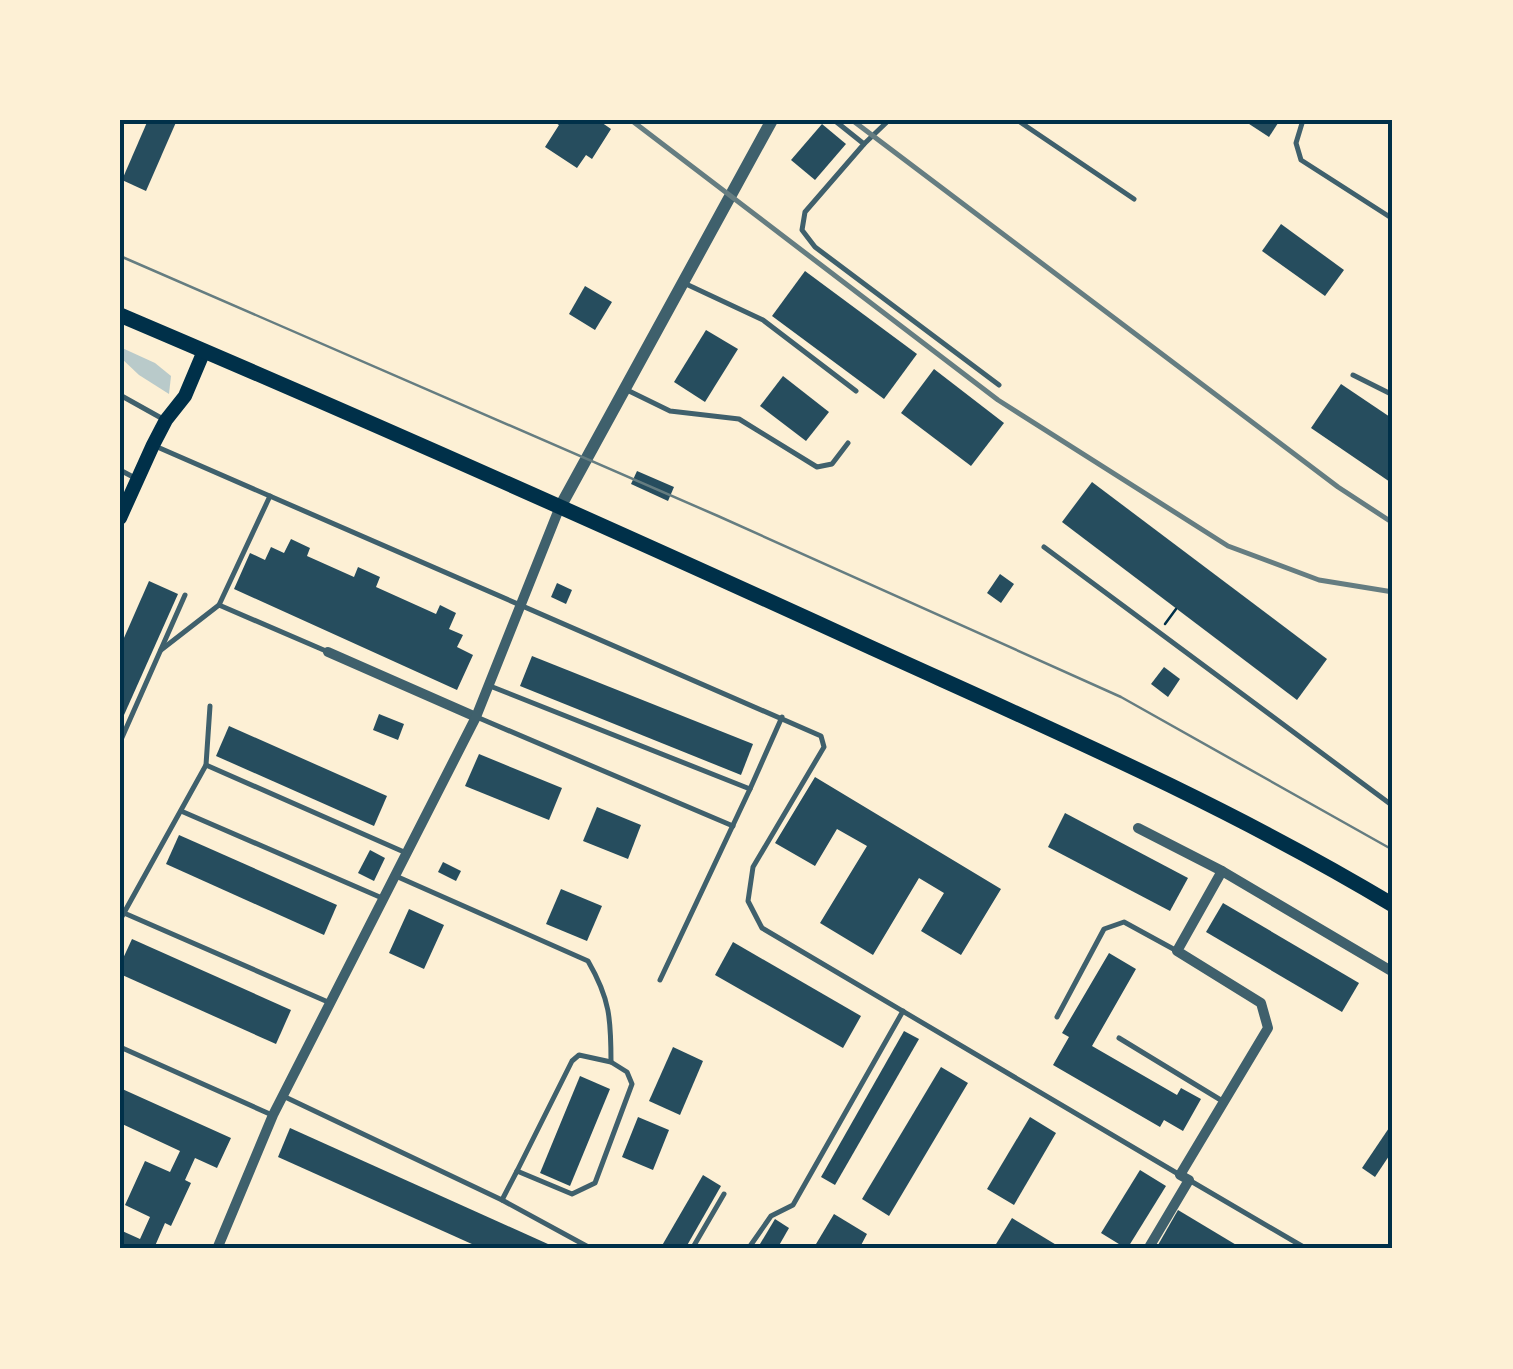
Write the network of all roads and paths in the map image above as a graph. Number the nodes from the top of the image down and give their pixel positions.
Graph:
1 (772, 120) edge
2 (834, 120) edge
3 (889, 120) edge
4 (1017, 120) edge
5 (1302, 120) edge
6 (864, 144) junction
7 (1134, 199) dead end
8 (1393, 219) edge
9 (683, 283) junction
10 (120, 315) edge
11 (204, 350) junction
12 (1353, 375) dead end
13 (999, 385) dead end
14 (624, 389) junction
15 (856, 391) dead end
16 (120, 395) edge
17 (1393, 395) edge
18 (166, 420) junction
19 (848, 442) dead end
20 (152, 445) junction
21 (120, 470) edge
22 (137, 479) junction
23 (270, 496) junction
24 (559, 509) junction
25 (120, 518) edge
26 (1044, 547) dead end
27 (186, 595) dead end
28 (218, 605) junction
29 (522, 608) junction
30 (1176, 608) dead end
31 (1160, 632) junction
32 (161, 650) junction
33 (328, 652) joint
34 (490, 686) junction
35 (210, 706) dead end
36 (476, 717) junction
37 (782, 717) junction
38 (120, 742) edge
39 (206, 765) junction
40 (750, 789) junction
41 (1393, 806) edge
42 (182, 811) junction
43 (733, 826) junction
44 (1138, 828) dead end
45 (407, 853) junction
46 (1222, 871) junction
47 (395, 876) junction
48 (382, 898) junction
49 (1393, 905) edge
50 (122, 916) edge
51 (1177, 951) junction
52 (1393, 972) edge
53 (660, 980) dead end
54 (330, 1003) junction
55 (903, 1011) junction
56 (1057, 1017) dead end
57 (1119, 1038) dead end
58 (120, 1047) edge
59 (611, 1062) junction
60 (283, 1096) junction
61 (1224, 1102) junction
62 (273, 1115) junction
63 (517, 1171) junction
64 (1184, 1178) junction
65 (724, 1194) dead end
66 (502, 1200) junction
67 (217, 1249) edge
68 (592, 1249) edge
69 (692, 1249) edge
70 (748, 1249) edge
71 (1148, 1249) edge
72 (1307, 1249) edge

1 - 9 street
2 - 6 lane
3 - 6 lane
4 - 7 lane
5 - 8 lane
6 - 13 lane
9 - 14 street
9 - 15 lane
10 - 11 main road
11 - 18 main road
11 - 24 main road
12 - 17 lane
14 - 19 lane
14 - 24 street
16 - 18 lane
18 - 20 main road
20 - 22 main road
20 - 23 lane
21 - 22 lane
22 - 25 main road
23 - 28 lane
23 - 29 lane
24 - 29 street
24 - 49 main road
26 - 31 lane
27 - 32 lane
28 - 32 lane
28 - 33 lane
29 - 34 street
29 - 37 lane
30 - 31 path
31 - 41 lane
32 - 38 lane
33 - 36 street
34 - 36 street
34 - 40 lane
35 - 39 lane
36 - 43 lane
36 - 45 street
37 - 40 lane
37 - 55 lane
39 - 42 lane
39 - 45 lane
40 - 43 lane
42 - 48 lane
42 - 50 lane
43 - 53 lane
44 - 46 street
45 - 47 street
46 - 51 street
46 - 52 street
47 - 48 street
47 - 59 lane
48 - 54 street
50 - 54 lane
51 - 56 lane
51 - 61 street
54 - 60 street
55 - 64 lane
55 - 70 lane
57 - 61 lane
58 - 62 lane
59 - 63 lane
59 - 63 lane
60 - 62 street
60 - 66 lane
61 - 64 street
62 - 67 street
63 - 66 lane
64 - 71 street
64 - 72 lane
65 - 69 lane
66 - 68 lane

